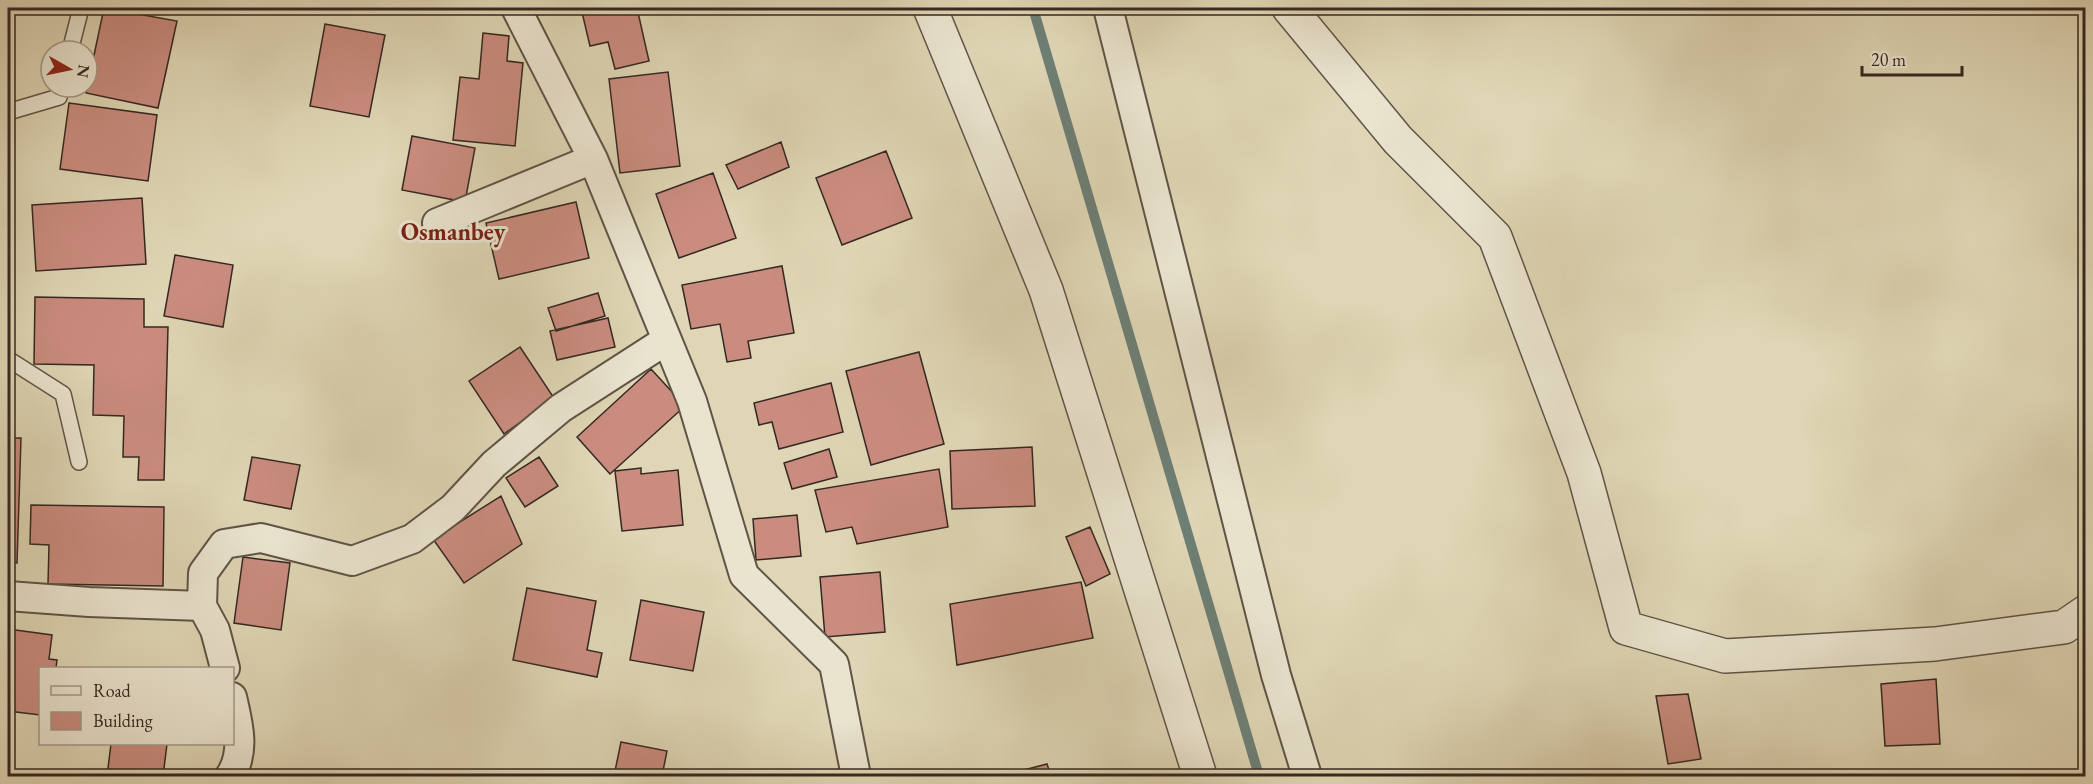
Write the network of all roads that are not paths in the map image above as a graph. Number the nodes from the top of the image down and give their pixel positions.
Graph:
1 (81, 8) edge
2 (516, 8) edge
3 (930, 8) edge
4 (1108, 8) edge
5 (1289, 8) edge
6 (73, 39) edge
7 (52, 99) edge
8 (8, 112) edge
9 (593, 159) junction
10 (437, 223) dead end
11 (665, 341) junction
12 (8, 359) edge
13 (79, 462) dead end
14 (8, 596) edge
15 (202, 606) junction
16 (2085, 612) edge
17 (224, 667) edge
18 (234, 705) edge
19 (230, 777) edge
20 (856, 777) edge
21 (1200, 777) edge
22 (1307, 777) edge

1 - 6 lane
2 - 9 street
3 - 21 street
4 - 22 street
5 - 16 street
7 - 8 lane
9 - 10 street
9 - 11 street
11 - 15 street
11 - 20 street
12 - 13 lane
14 - 15 street
15 - 17 street
18 - 19 street

